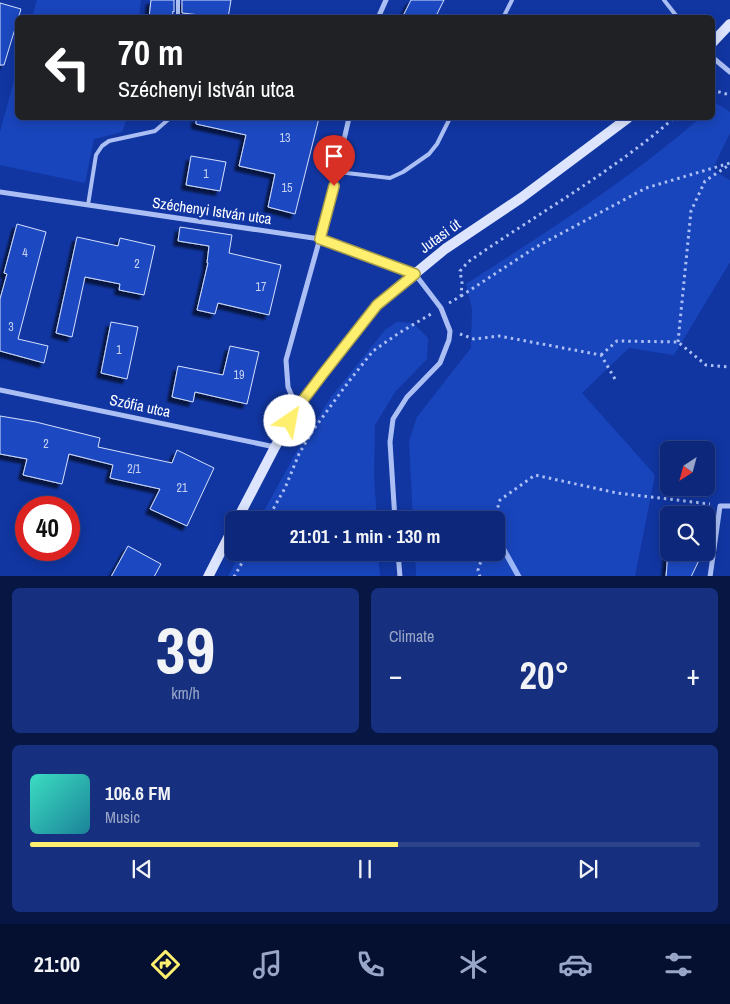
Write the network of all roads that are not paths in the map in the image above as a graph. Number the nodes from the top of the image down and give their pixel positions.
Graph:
1 (178, 0) edge
2 (386, 0) edge
3 (512, 0) edge
4 (664, 0) edge
5 (178, 15) edge
6 (379, 15) edge
7 (504, 15) edge
8 (676, 15) edge
9 (730, 24) edge
10 (715, 40) edge
11 (715, 60) edge
12 (730, 72) edge
13 (168, 120) edge
14 (349, 120) edge
15 (449, 120) edge
16 (625, 120) edge
17 (338, 172) junction
18 (0, 192) edge
19 (88, 205) junction
20 (320, 239) junction
21 (415, 274) junction
22 (0, 390) edge
23 (297, 408) junction
24 (275, 446) junction
25 (730, 506) edge
26 (242, 511) edge
27 (395, 511) edge
28 (225, 543) edge
29 (399, 561) edge
30 (208, 576) edge
31 (400, 576) edge
32 (710, 576) edge

1 - 5 lane
2 - 6 street
3 - 7 lane
4 - 8 lane
9 - 10 street
11 - 12 street
13 - 19 lane
14 - 17 street
15 - 17 lane
16 - 21 street, Jutasi út
17 - 20 street
18 - 19 street, Széchenyi István utca
19 - 20 street, Széchenyi István utca
20 - 21 street, Széchenyi István utca
20 - 23 street
21 - 23 street, Jutasi út
21 - 27 street
22 - 24 street, Szófia utca
23 - 24 street, Jutasi út
24 - 26 street, Jutasi út
25 - 32 street
28 - 30 street
29 - 31 street

